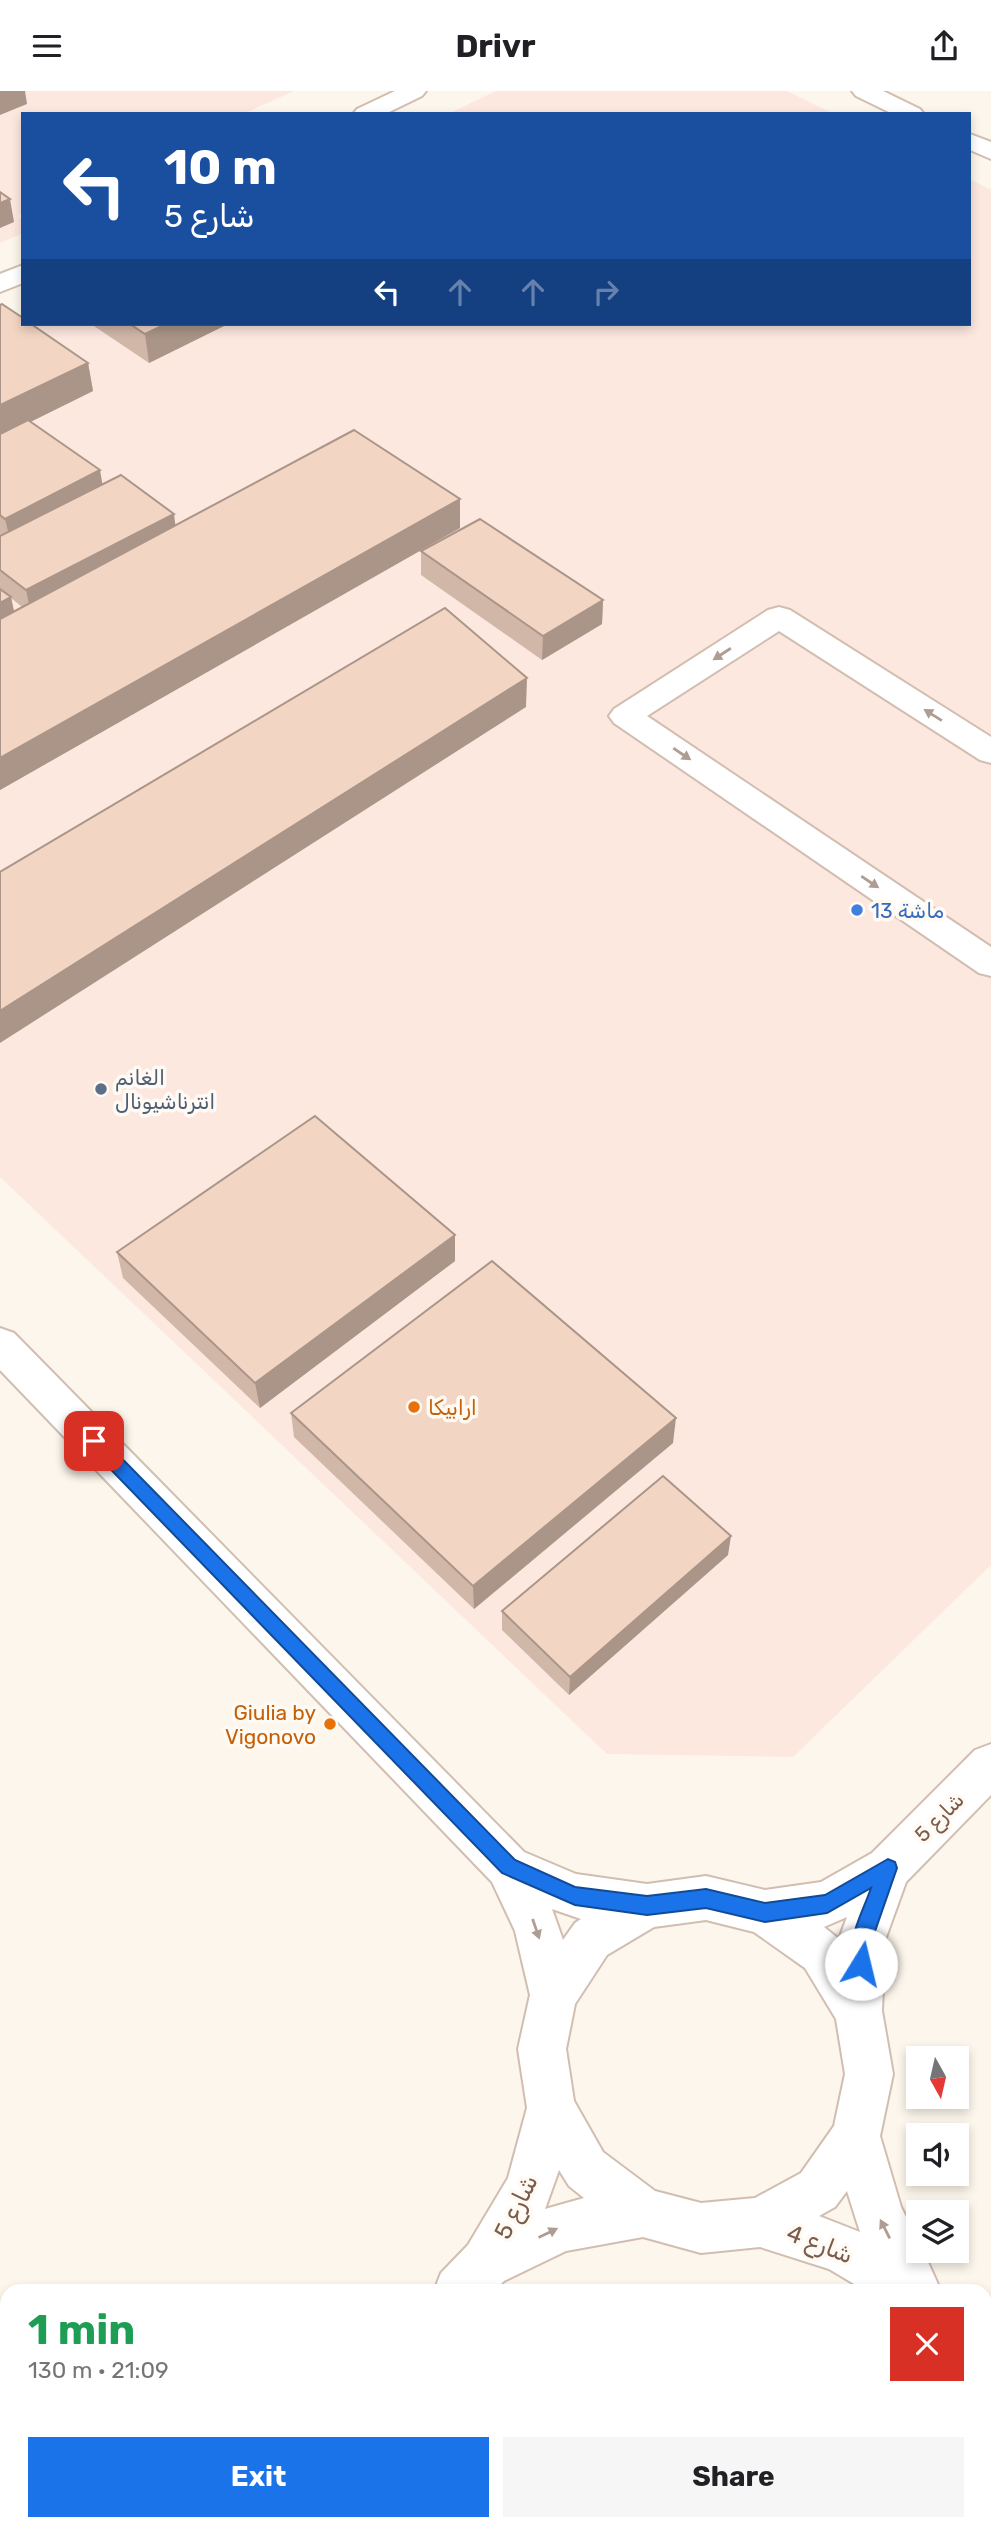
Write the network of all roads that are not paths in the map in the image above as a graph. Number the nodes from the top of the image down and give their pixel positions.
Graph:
1 (414, 91) edge
2 (864, 91) edge
3 (369, 112) edge
4 (908, 112) edge
5 (971, 142) edge
6 (991, 152) edge
7 (21, 274) edge
8 (0, 283) edge
9 (991, 752) edge
10 (991, 964) edge
11 (0, 1344) edge
12 (991, 1765) edge
13 (508, 1867) junction
14 (888, 1868) junction
15 (647, 1906) junction
16 (765, 1912) junction
17 (553, 1995) junction
18 (858, 2011) junction
19 (551, 2108) junction
20 (856, 2136) junction
21 (643, 2212) junction
22 (760, 2222) junction
23 (473, 2277) edge
24 (904, 2284) edge
25 (913, 2284) edge

1 - 3 street
2 - 4 street
5 - 6 street
7 - 8 street
9 -> 10 street
11 - 13 street
12 - 14 street, شارع 5
13 - 15 street
13 -> 17 street
14 - 16 street, شارع 5
14 - 18 street, شارع 5
15 - 16 street
15 - 17 street
16 - 18 street
17 - 19 street
18 - 20 street
19 - 21 street
19 - 23 street, شارع 5
20 - 22 street
25 -> 20 street, شارع 4
21 - 22 street
23 -> 21 street, شارع 5
22 - 24 street, شارع 4

